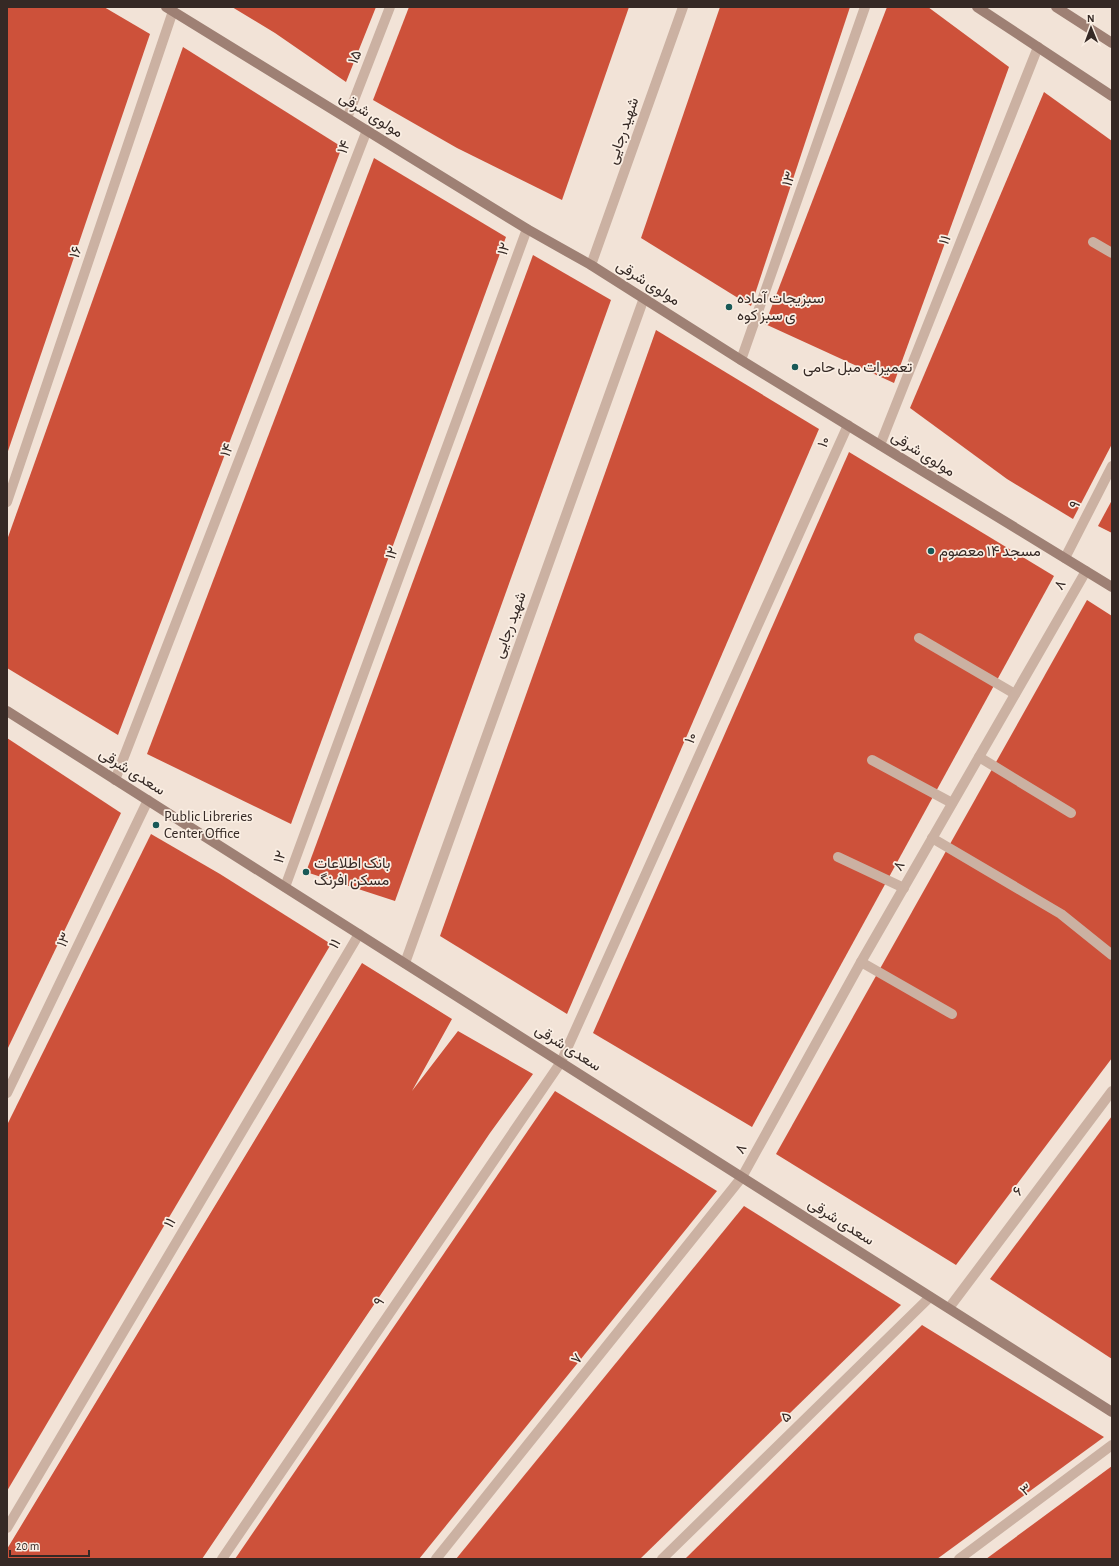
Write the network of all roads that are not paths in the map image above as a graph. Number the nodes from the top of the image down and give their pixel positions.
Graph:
1 (390, 7) edge
2 (682, 7) edge
3 (865, 7) edge
4 (977, 7) edge
5 (1059, 8) edge
6 (170, 9) edge
7 (1112, 43) edge
8 (1038, 47) junction
9 (1112, 96) edge
10 (347, 118) junction
11 (367, 130) junction
12 (527, 229) junction
13 (1093, 242) dead end
14 (1112, 253) edge
15 (591, 265) junction
16 (644, 298) junction
17 (741, 360) junction
18 (848, 425) junction
19 (880, 445) junction
20 (1112, 466) edge
21 (7, 502) edge
22 (1065, 558) junction
23 (1086, 571) junction
24 (1112, 587) edge
25 (919, 638) dead end
26 (1015, 694) junction
27 (7, 710) edge
28 (979, 757) junction
29 (872, 760) dead end
30 (115, 780) junction
31 (148, 800) junction
32 (952, 803) junction
33 (1071, 813) dead end
34 (932, 838) junction
35 (838, 857) dead end
36 (285, 887) junction
37 (904, 888) junction
38 (359, 934) junction
39 (1112, 955) edge
40 (861, 962) junction
41 (405, 963) junction
42 (952, 1014) dead end
43 (561, 1062) junction
44 (1112, 1091) edge
45 (7, 1093) edge
46 (742, 1177) junction
47 (930, 1297) junction
48 (949, 1308) junction
49 (1112, 1412) edge
50 (1112, 1446) edge
51 (7, 1528) edge
52 (222, 1559) edge
53 (436, 1559) edge
54 (662, 1559) edge
55 (959, 1559) edge

1 - 10 street, ۱۵
2 - 15 street, شهید رجایی
3 - 17 street, ۱۳
4 - 8 main road
5 - 7 main road
6 - 10 main road, مولوی شرقی
6 - 21 street, ۱۶
8 - 9 main road
8 - 19 street, ۱۱
10 - 11 main road, مولوی شرقی
11 - 12 main road, مولوی شرقی
11 - 30 street, ۱۴
12 - 15 main road, مولوی شرقی
12 - 36 street, ۱۲
13 - 14 street
15 - 16 main road, مولوی شرقی
16 - 17 main road, مولوی شرقی
16 - 41 street, شهید رجایی
17 - 18 main road, مولوی شرقی
18 - 19 main road, مولوی شرقی
18 - 43 street, ۱۰
19 - 22 main road, مولوی شرقی
20 - 22 street, ۹
22 - 23 main road, مولوی شرقی
23 - 24 main road, مولوی شرقی
23 - 26 street, ۸
25 - 26 street
26 - 28 street, ۸
27 - 30 main road, سعدی شرقی
28 - 32 street, ۸
28 - 33 street
29 - 32 street
30 - 31 main road, سعدی شرقی
31 - 36 main road, سعدی شرقی
31 - 45 street, ۱۳
32 - 34 street, ۸
34 - 37 street, ۸
34 - 39 street
35 - 37 street
36 - 38 main road, سعدی شرقی
37 - 40 street, ۸
38 - 41 main road, سعدی شرقی
38 - 51 street, ۱۱
40 - 42 street
40 - 46 street, ۸
41 - 43 main road, سعدی شرقی
43 - 46 main road, سعدی شرقی
43 - 52 street, ۹
44 - 48 street, ۶
46 - 47 main road, سعدی شرقی
46 - 53 street, ۷
47 - 48 main road, سعدی شرقی
47 - 54 street, ۵
48 - 49 main road, سعدی شرقی
50 - 55 street, ۳

